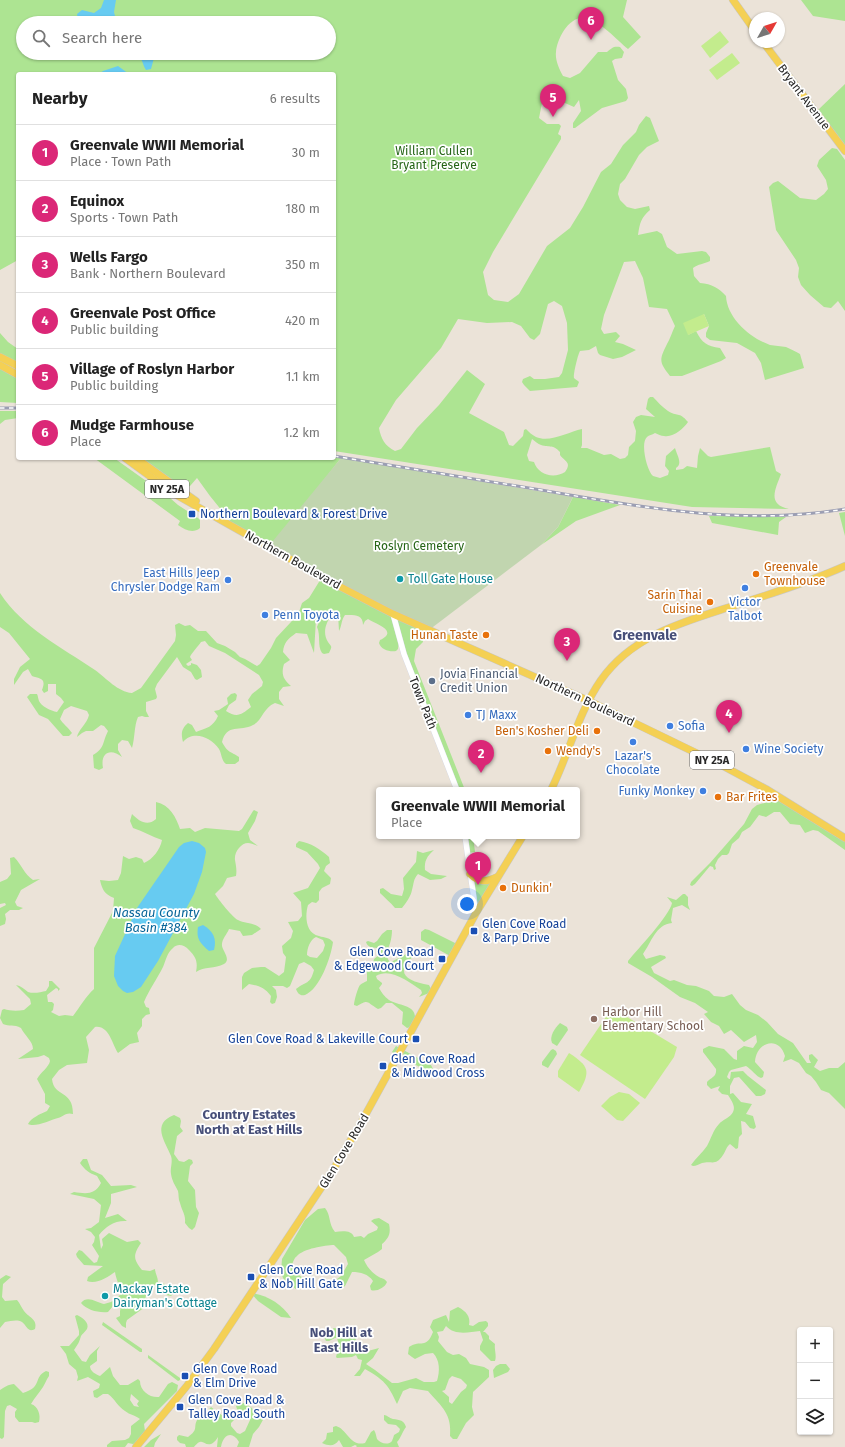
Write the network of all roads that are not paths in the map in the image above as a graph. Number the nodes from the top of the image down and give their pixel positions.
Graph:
1 (732, 0) edge
2 (749, 23) edge
3 (768, 48) edge
4 (845, 151) edge
5 (0, 357) edge
6 (0, 365) edge
7 (16, 365) edge
8 (16, 374) edge
9 (127, 460) edge
10 (139, 460) edge
11 (213, 515) junction
12 (845, 566) edge
13 (392, 614) junction
14 (589, 701) junction
15 (456, 787) edge
16 (552, 787) edge
17 (845, 838) edge
18 (465, 839) edge
19 (521, 839) edge
20 (470, 874) junction
21 (498, 877) junction
22 (476, 913) junction
23 (136, 1447) edge

1 - 2 main road
3 - 4 main road, Bryant Avenue
5 - 7 main road
6 - 8 main road
9 - 11 main road, Northern Boulevard / NY 25A
10 - 11 main road, Northern Boulevard / NY 25A
11 - 13 main road, Northern Boulevard / NY 25A
12 - 14 main road
13 - 14 main road, Northern Boulevard / NY 25A
13 - 15 street, Town Path
14 - 16 main road
14 - 17 main road, Northern Boulevard / NY 25A
18 - 20 street
19 - 21 main road, Glen Cove Road
20 - 21 main road
20 - 22 street
21 - 22 main road, Glen Cove Road
22 - 23 main road, Glen Cove Road

